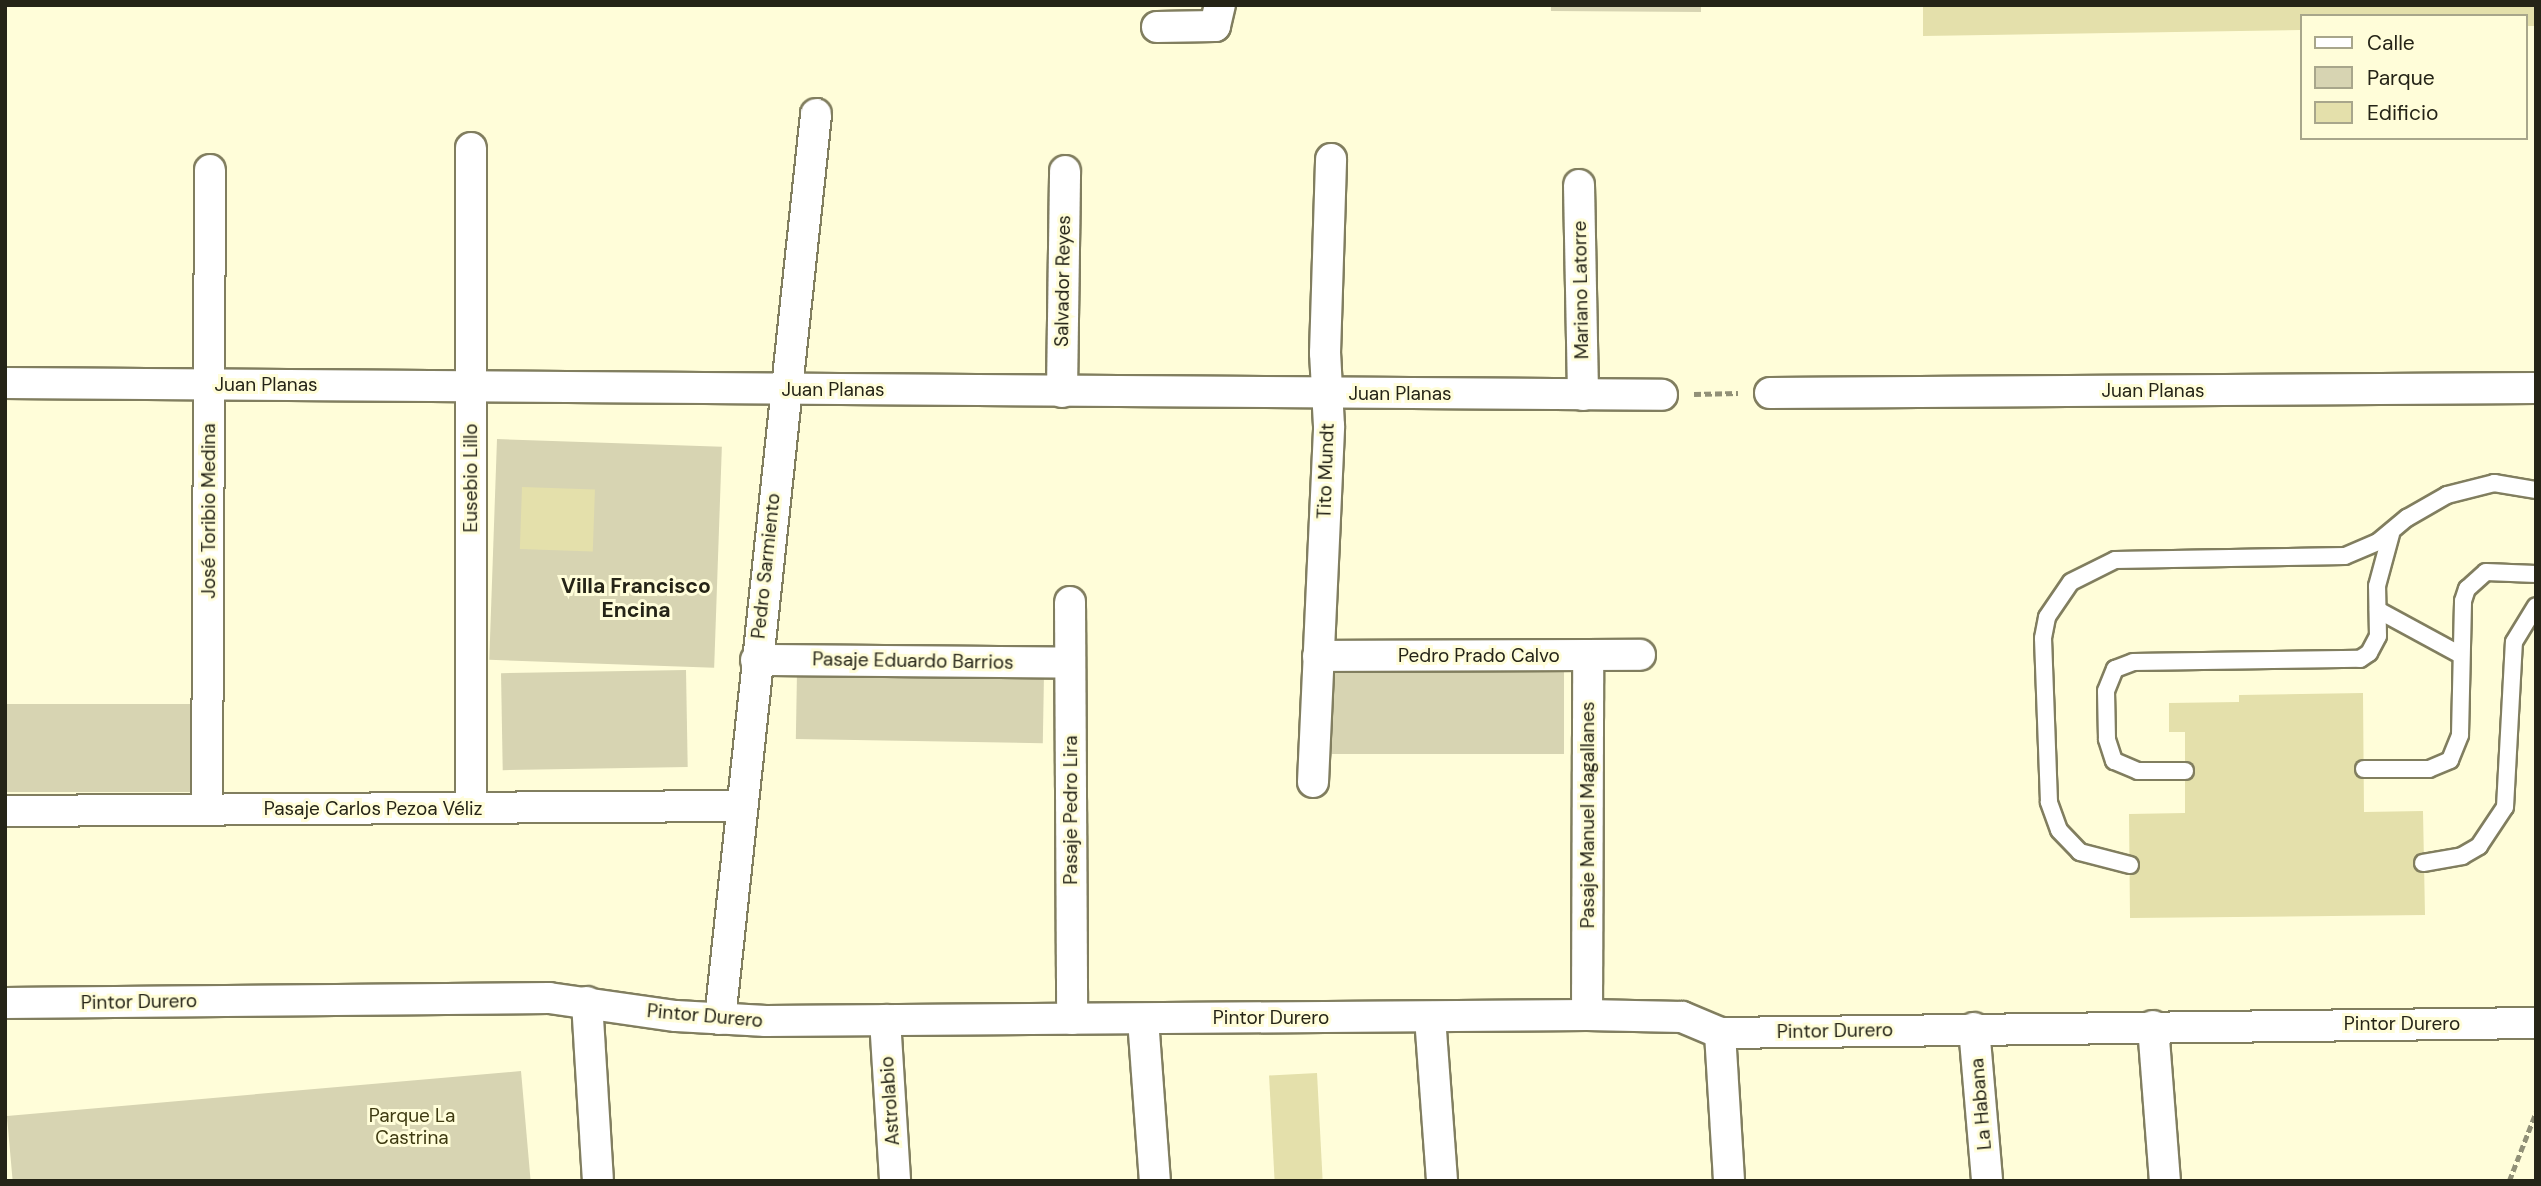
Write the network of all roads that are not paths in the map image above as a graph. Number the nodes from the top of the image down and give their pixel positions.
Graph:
1 (1220, 5) edge
2 (1157, 27) dead end
3 (816, 114) dead end
4 (471, 148) dead end
5 (1331, 159) dead end
6 (210, 170) dead end
7 (1065, 171) dead end
8 (1579, 185) dead end
9 (5, 383) edge
10 (209, 385) junction
11 (471, 387) junction
12 (2536, 388) edge
13 (785, 389) junction
14 (1062, 391) junction
15 (1327, 393) junction
16 (1770, 393) road end
17 (1583, 395) junction
18 (1662, 395) road end
19 (2536, 490) edge
20 (2392, 531) junction
21 (2536, 574) edge
22 (1070, 602) dead end
23 (2536, 606) edge
24 (2378, 610) junction
25 (1588, 655) junction
26 (2461, 655) junction
27 (1318, 656) junction
28 (1640, 656) dead end
29 (756, 660) junction
30 (1070, 663) junction
31 (2364, 769) dead end
32 (2185, 771) dead end
33 (1314, 782) dead end
34 (740, 806) junction
35 (471, 808) junction
36 (207, 810) junction
37 (5, 811) edge
38 (2423, 863) dead end
39 (2130, 865) dead end
40 (587, 1002) junction
41 (5, 1003) edge
42 (1587, 1015) junction
43 (1430, 1017) junction
44 (720, 1019) junction
45 (1072, 1019) junction
46 (1143, 1019) junction
47 (885, 1020) junction
48 (2536, 1023) edge
49 (2153, 1026) junction
50 (1975, 1028) junction
51 (1720, 1033) junction
52 (598, 1181) edge
53 (895, 1181) edge
54 (1155, 1181) edge
55 (1442, 1181) edge
56 (1729, 1181) edge
57 (1987, 1181) edge
58 (2165, 1181) edge

1 - 2 street
3 - 13 street, Pedro Sarmiento
4 - 11 street, Eusebio Lillo
5 - 15 street, Tito Mundt
6 - 10 street, José Toribio Medina
7 - 14 street, Salvador Reyes
8 - 17 street, Mariano Latorre
9 - 10 street, Juan Planas
10 - 11 street, Juan Planas
10 - 36 street, José Toribio Medina
11 - 13 street, Juan Planas
11 - 35 street, Eusebio Lillo
12 - 16 street, Juan Planas
13 - 14 street, Juan Planas
13 - 29 street, Pedro Sarmiento
14 - 15 street, Juan Planas
15 - 17 street, Juan Planas
15 - 27 street, Tito Mundt
17 - 18 street, Juan Planas
19 - 20 lane
20 - 24 lane
20 - 39 lane
21 - 26 lane
22 - 30 street, Pasaje Pedro Lira
23 - 38 lane
24 - 26 lane
24 - 32 lane
25 - 27 street, Pedro Prado Calvo
25 - 28 street, Pedro Prado Calvo
25 - 42 street, Pasaje Manuel Magallanes
26 - 31 lane
27 - 33 street, Tito Mundt
29 - 30 street, Pasaje Eduardo Barrios
29 - 34 street, Pedro Sarmiento
30 - 45 street, Pasaje Pedro Lira
34 - 35 street, Pasaje Carlos Pezoa Véliz
34 - 44 street, Pedro Sarmiento
35 - 36 street, Pasaje Carlos Pezoa Véliz
36 - 37 street, Pasaje Carlos Pezoa Véliz
40 - 41 street, Pintor Durero
40 - 44 street, Pintor Durero
40 - 52 street
42 - 43 street, Pintor Durero
42 - 51 street, Pintor Durero
43 - 46 street, Pintor Durero
43 - 55 street
44 - 47 street, Pintor Durero
45 - 46 street, Pintor Durero
45 - 47 street, Pintor Durero
46 - 54 street
47 - 53 street, Astrolabio
48 - 49 street, Pintor Durero
49 - 50 street, Pintor Durero
49 - 58 street
50 - 51 street, Pintor Durero
50 - 57 street, La Habana
51 - 56 street

